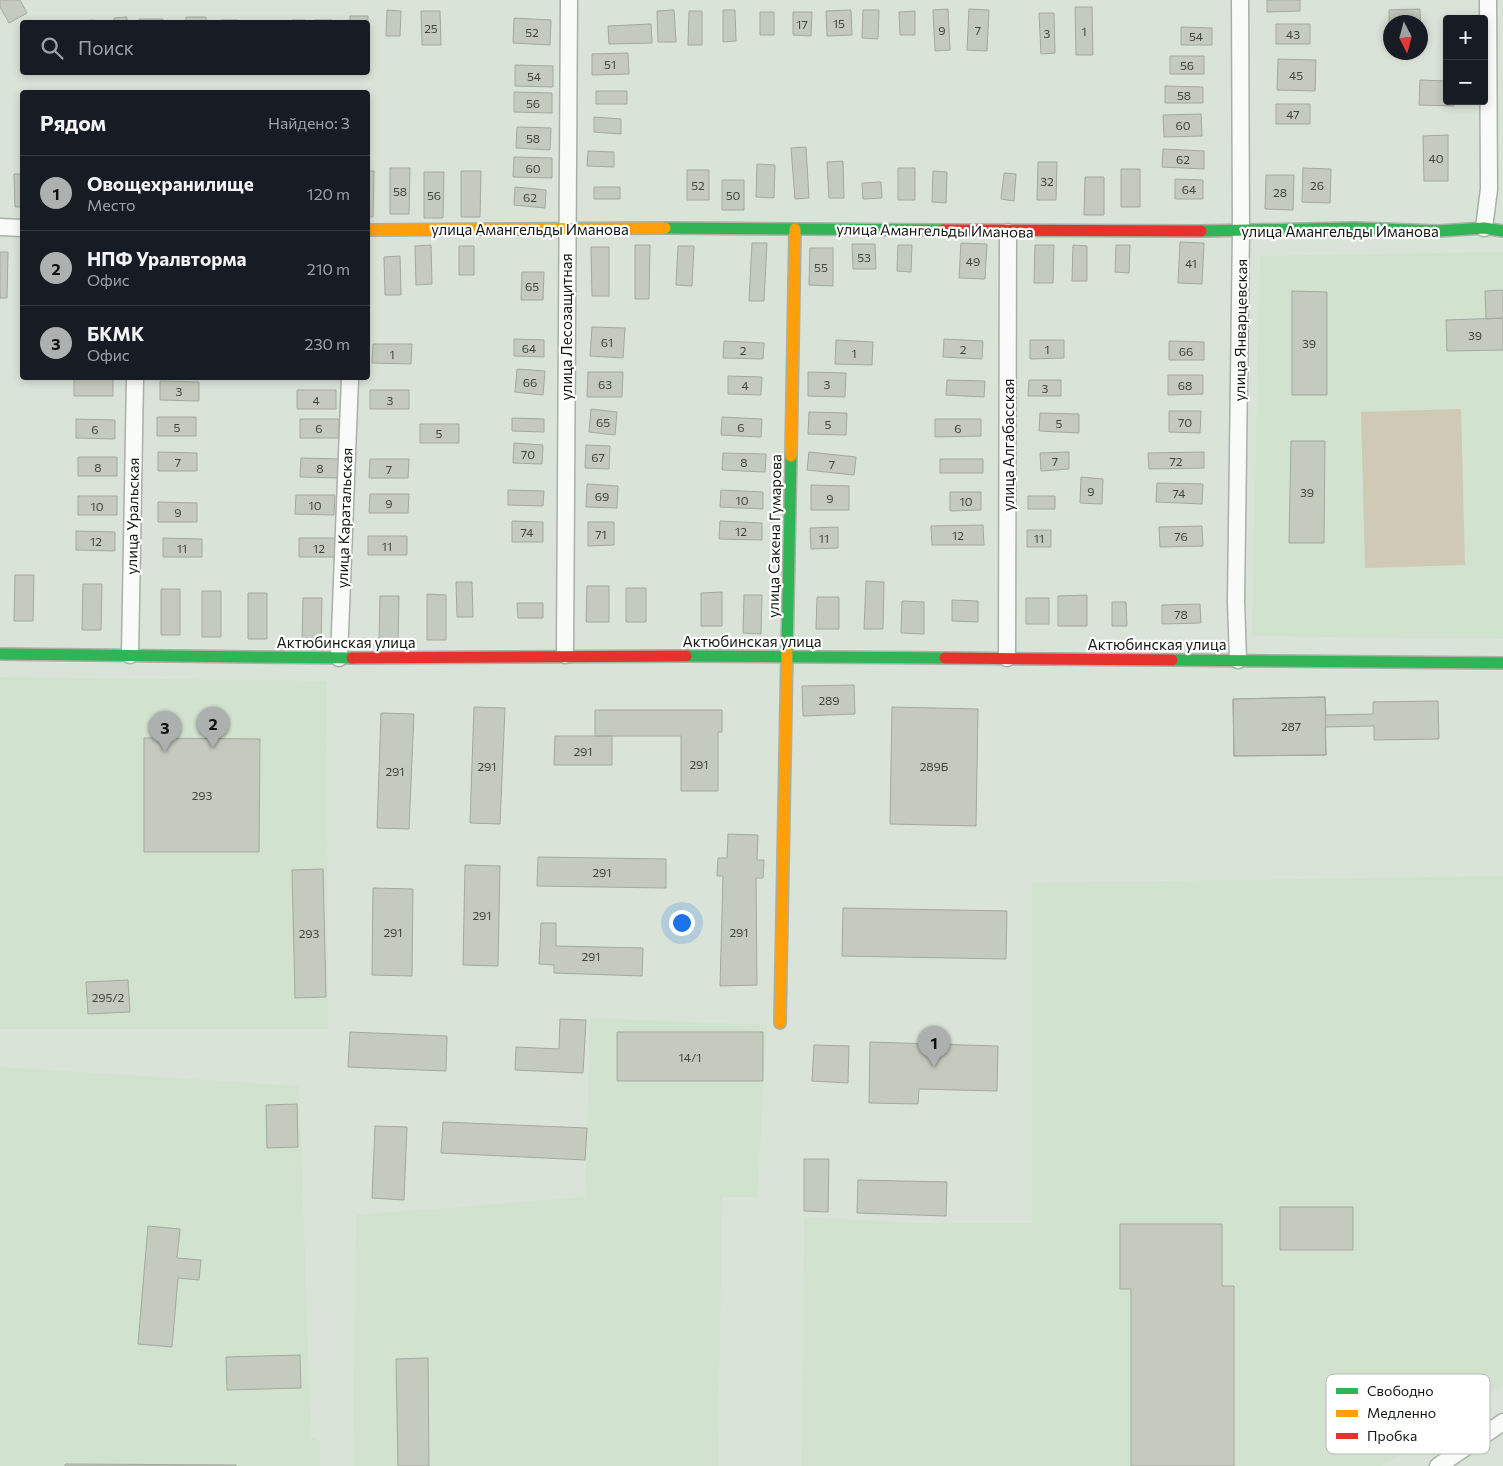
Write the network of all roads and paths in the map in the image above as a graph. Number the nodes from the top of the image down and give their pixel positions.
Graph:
1 (569, 0) edge
2 (1240, 0) edge
3 (1488, 0) edge
4 (0, 227) edge
5 (20, 228) edge
6 (567, 228) junction
7 (1484, 228) junction
8 (795, 229) junction
9 (370, 230) edge
10 (1241, 231) junction
11 (1503, 231) edge
12 (1008, 232) junction
13 (135, 380) edge
14 (350, 380) edge
15 (0, 654) edge
16 (565, 655) junction
17 (130, 656) junction
18 (786, 657) junction
19 (339, 658) junction
20 (1007, 658) junction
21 (1238, 660) junction
22 (1503, 663) edge
23 (780, 1023) dead end
24 (1503, 1422) edge
25 (1490, 1431) edge
26 (1456, 1454) edge
27 (1438, 1466) edge

1 - 6 street, улица Лесозащитная
2 - 10 street, улица Январцевская
3 - 7 street
4 - 5 street
6 - 8 street, улица Амангельды Иманова
6 - 9 street, улица Амангельды Иманова
6 - 16 street, улица Лесозащитная
7 - 10 street, улица Амангельды Иманова
7 - 11 street, улица Амангельды Иманова
8 - 12 street, улица Амангельды Иманова
8 - 18 street, улица Сакена Гумарова
10 - 12 street, улица Амангельды Иманова
10 - 21 street, улица Январцевская
12 - 20 street, улица Алгабасская
13 - 17 street, улица Уральская
14 - 19 street, улица Каратальская
15 - 17 street, Актюбинская улица
16 - 18 street, Актюбинская улица
16 - 19 street, Актюбинская улица
17 - 19 street, Актюбинская улица
18 - 20 street, Актюбинская улица
18 - 23 street, улица Сакена Гумарова
20 - 21 street, Актюбинская улица
21 - 22 street, Актюбинская улица
24 - 25 street
26 - 27 street

